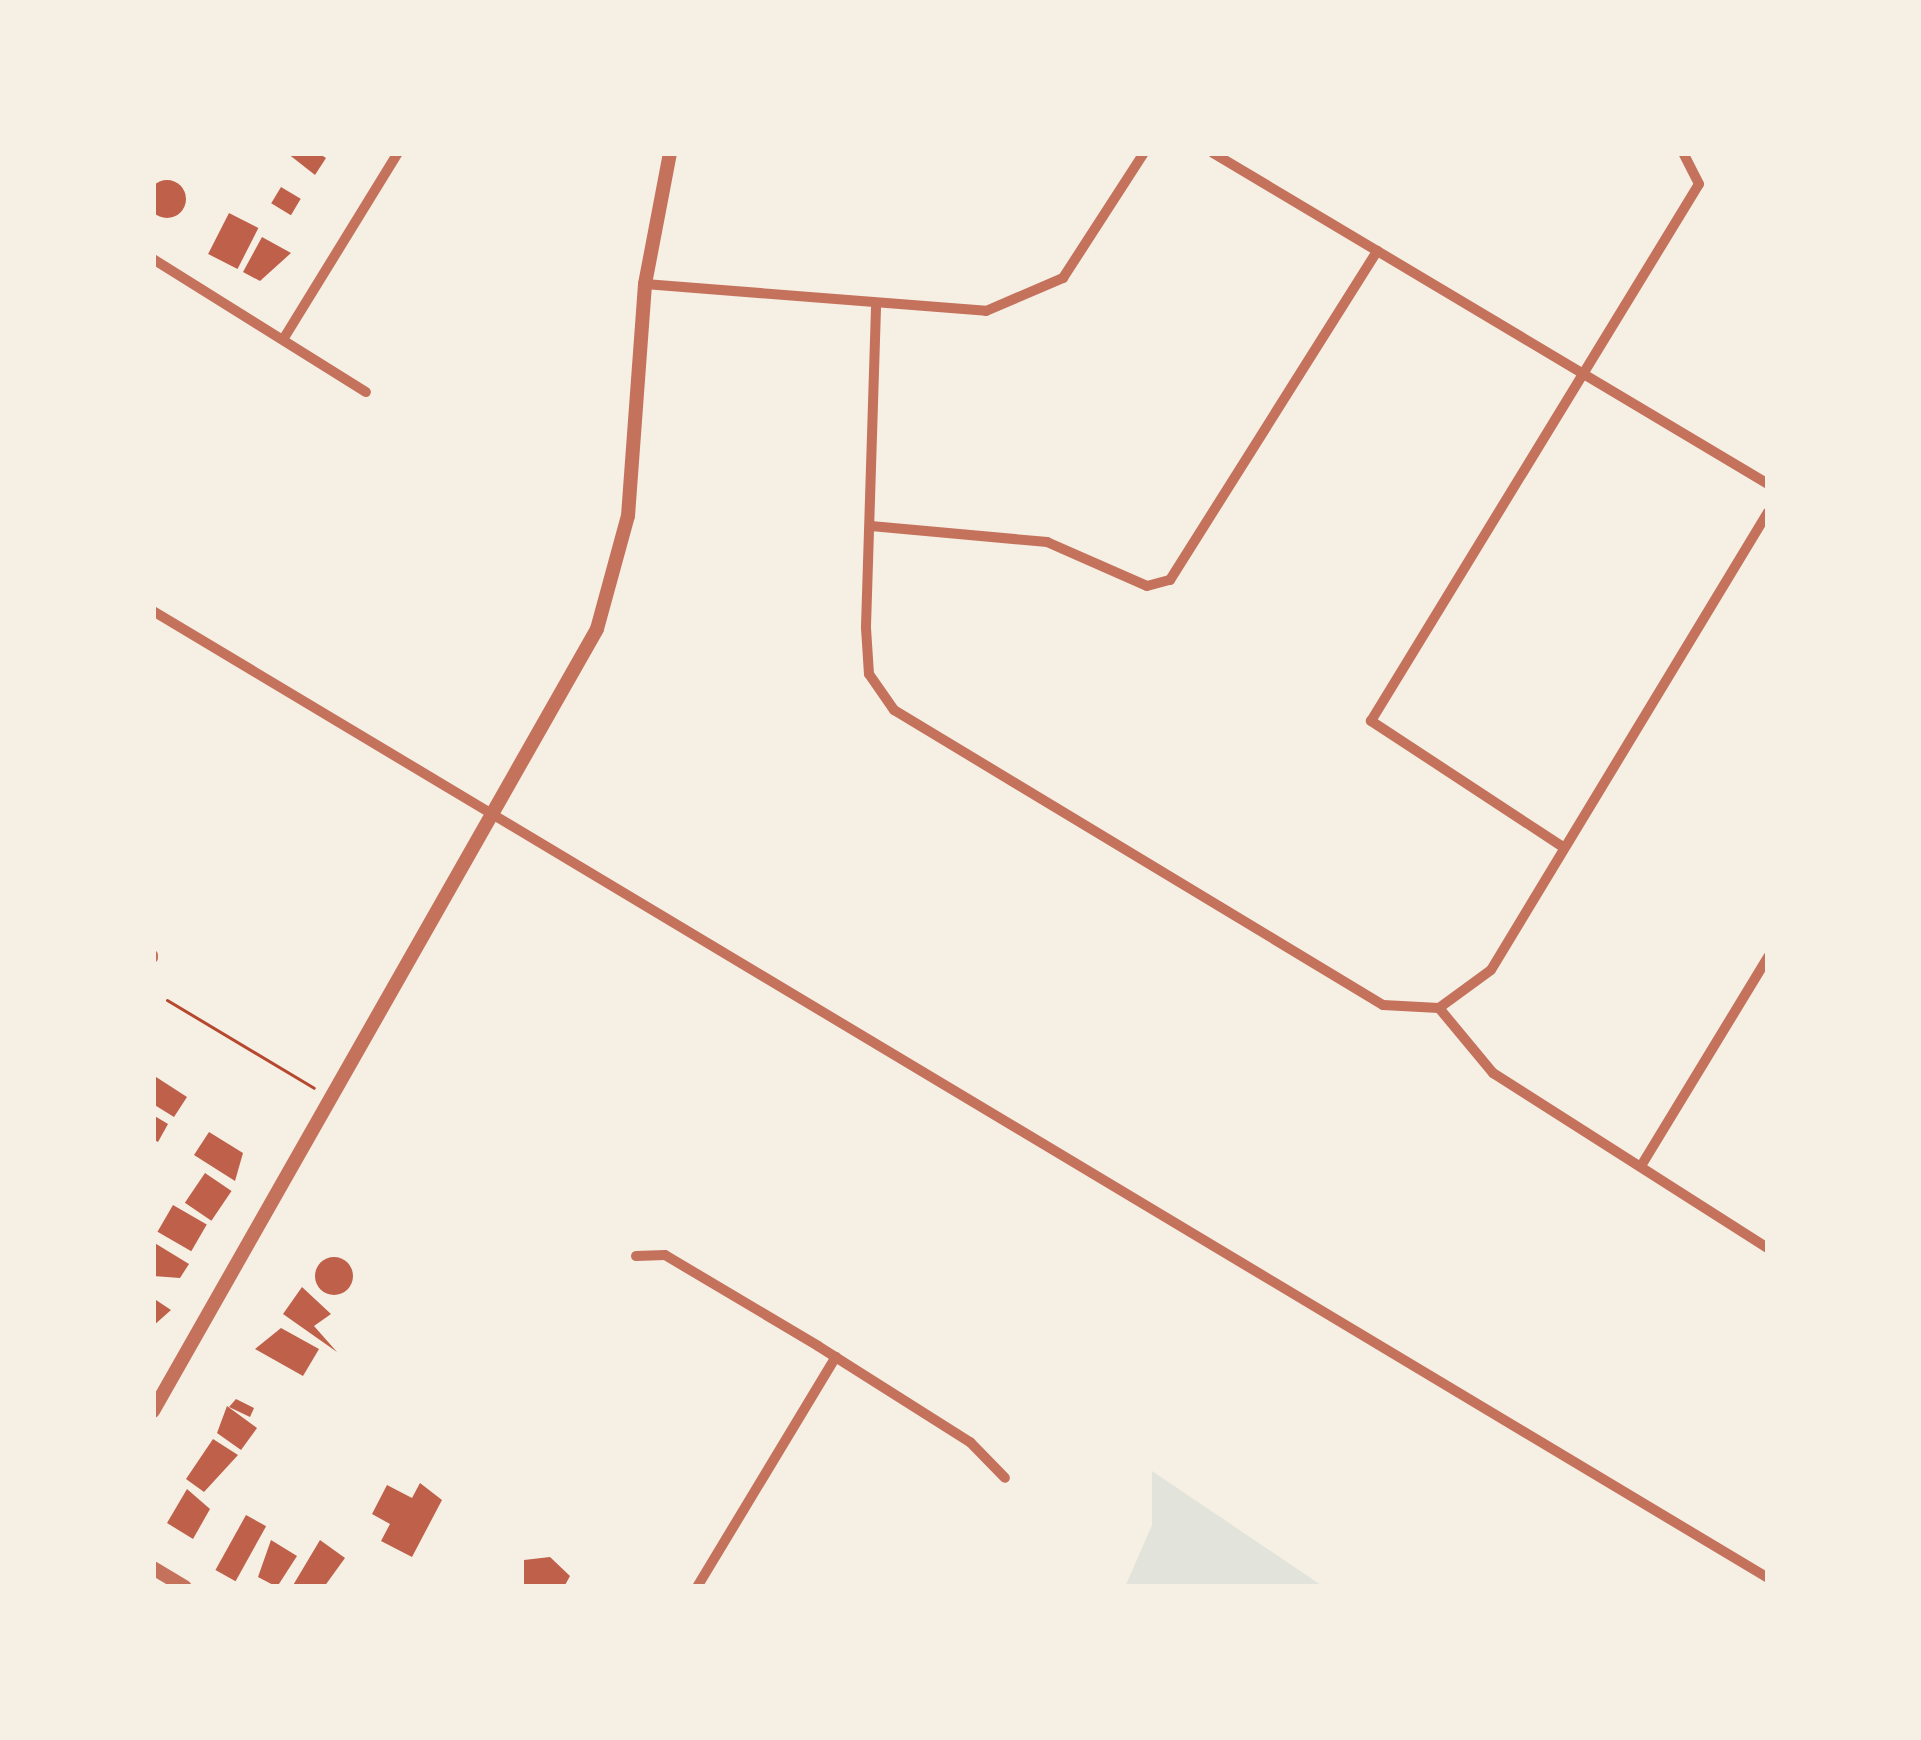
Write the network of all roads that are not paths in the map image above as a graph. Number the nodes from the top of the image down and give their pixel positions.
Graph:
1 (398, 153) edge
2 (670, 153) edge
3 (1144, 153) edge
4 (1214, 153) edge
5 (1683, 153) edge
6 (1377, 251) junction
7 (153, 259) edge
8 (645, 284) junction
9 (876, 308) junction
10 (284, 338) junction
11 (1581, 367) junction
12 (366, 392) dead end
13 (1768, 484) edge
14 (1768, 512) edge
15 (871, 526) junction
16 (153, 611) edge
17 (493, 814) junction
18 (1563, 848) junction
19 (1768, 957) edge
20 (1439, 1008) junction
21 (1642, 1166) junction
22 (1768, 1249) edge
23 (636, 1256) dead end
24 (836, 1357) junction
25 (153, 1411) edge
26 (1005, 1478) dead end
27 (153, 1568) edge
28 (1768, 1578) edge
29 (185, 1587) edge
30 (697, 1587) edge

1 - 10 street
2 - 8 street
3 - 9 street
4 - 6 street
5 - 11 street
6 - 11 street
6 - 15 street
7 - 10 street
8 - 9 street
8 - 17 street
9 - 15 street
10 - 12 street
11 - 13 street
11 - 18 street
14 - 18 street
15 - 20 street
16 - 17 street
17 - 25 street
17 - 28 street
18 - 20 street
19 - 21 street
20 - 21 street
21 - 22 street
23 - 24 street
24 - 26 street
24 - 30 street
27 - 29 street

